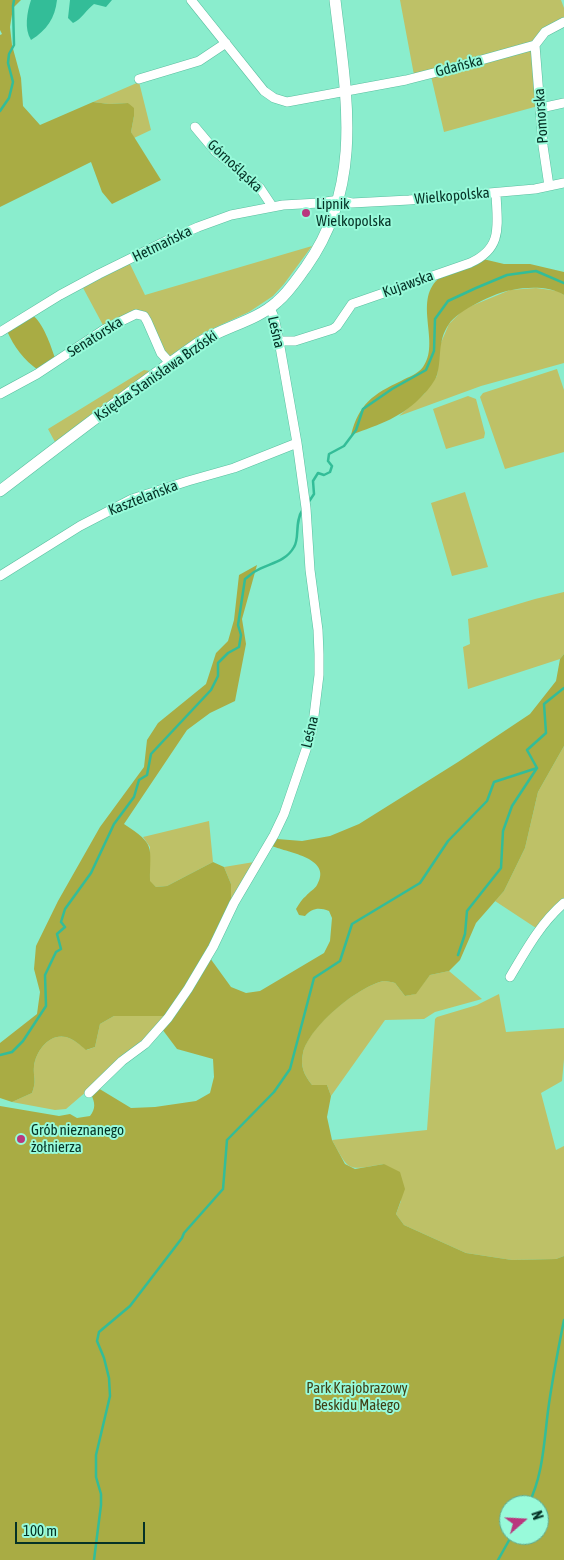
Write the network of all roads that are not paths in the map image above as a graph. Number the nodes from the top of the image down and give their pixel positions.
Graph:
1 (190, 0) edge
2 (335, 0) edge
3 (564, 22) edge
4 (226, 43) junction
5 (536, 45) junction
6 (139, 80) dead end
7 (345, 91) junction
8 (564, 103) edge
9 (541, 108) junction
10 (195, 127) dead end
11 (564, 183) edge
12 (549, 186) junction
13 (496, 193) junction
14 (339, 200) junction
15 (272, 206) junction
16 (270, 308) junction
17 (0, 332) edge
18 (279, 341) junction
19 (170, 363) junction
20 (0, 394) edge
21 (297, 443) junction
22 (0, 491) edge
23 (0, 576) edge
24 (564, 903) edge
25 (510, 977) dead end
26 (89, 1093) dead end

1 - 4 street, Gdańska
2 - 7 street, Księdza Stanisława Brzóski
3 - 5 street, Gdańska
4 - 6 street
4 - 7 street, Gdańska
5 - 7 street, Gdańska
5 - 9 street, Pomorska
7 - 14 street, Księdza Stanisława Brzóski
8 - 9 street
9 - 12 street, Pomorska
10 - 15 street, Górnośląska
11 - 12 street, Wielkopolska
12 - 13 street, Wielkopolska
13 - 14 street, Wielkopolska
13 - 18 street, Kujawska
14 - 15 street, Hetmańska
14 - 16 street, Księdza Stanisława Brzóski
15 - 17 street, Hetmańska
16 - 18 street, Leśna
16 - 19 street, Księdza Stanisława Brzóski
18 - 21 street, Leśna
19 - 20 street, Senatorska
19 - 22 street, Księdza Stanisława Brzóski
21 - 23 street, Kasztelańska
21 - 26 street, Leśna
24 - 25 street

